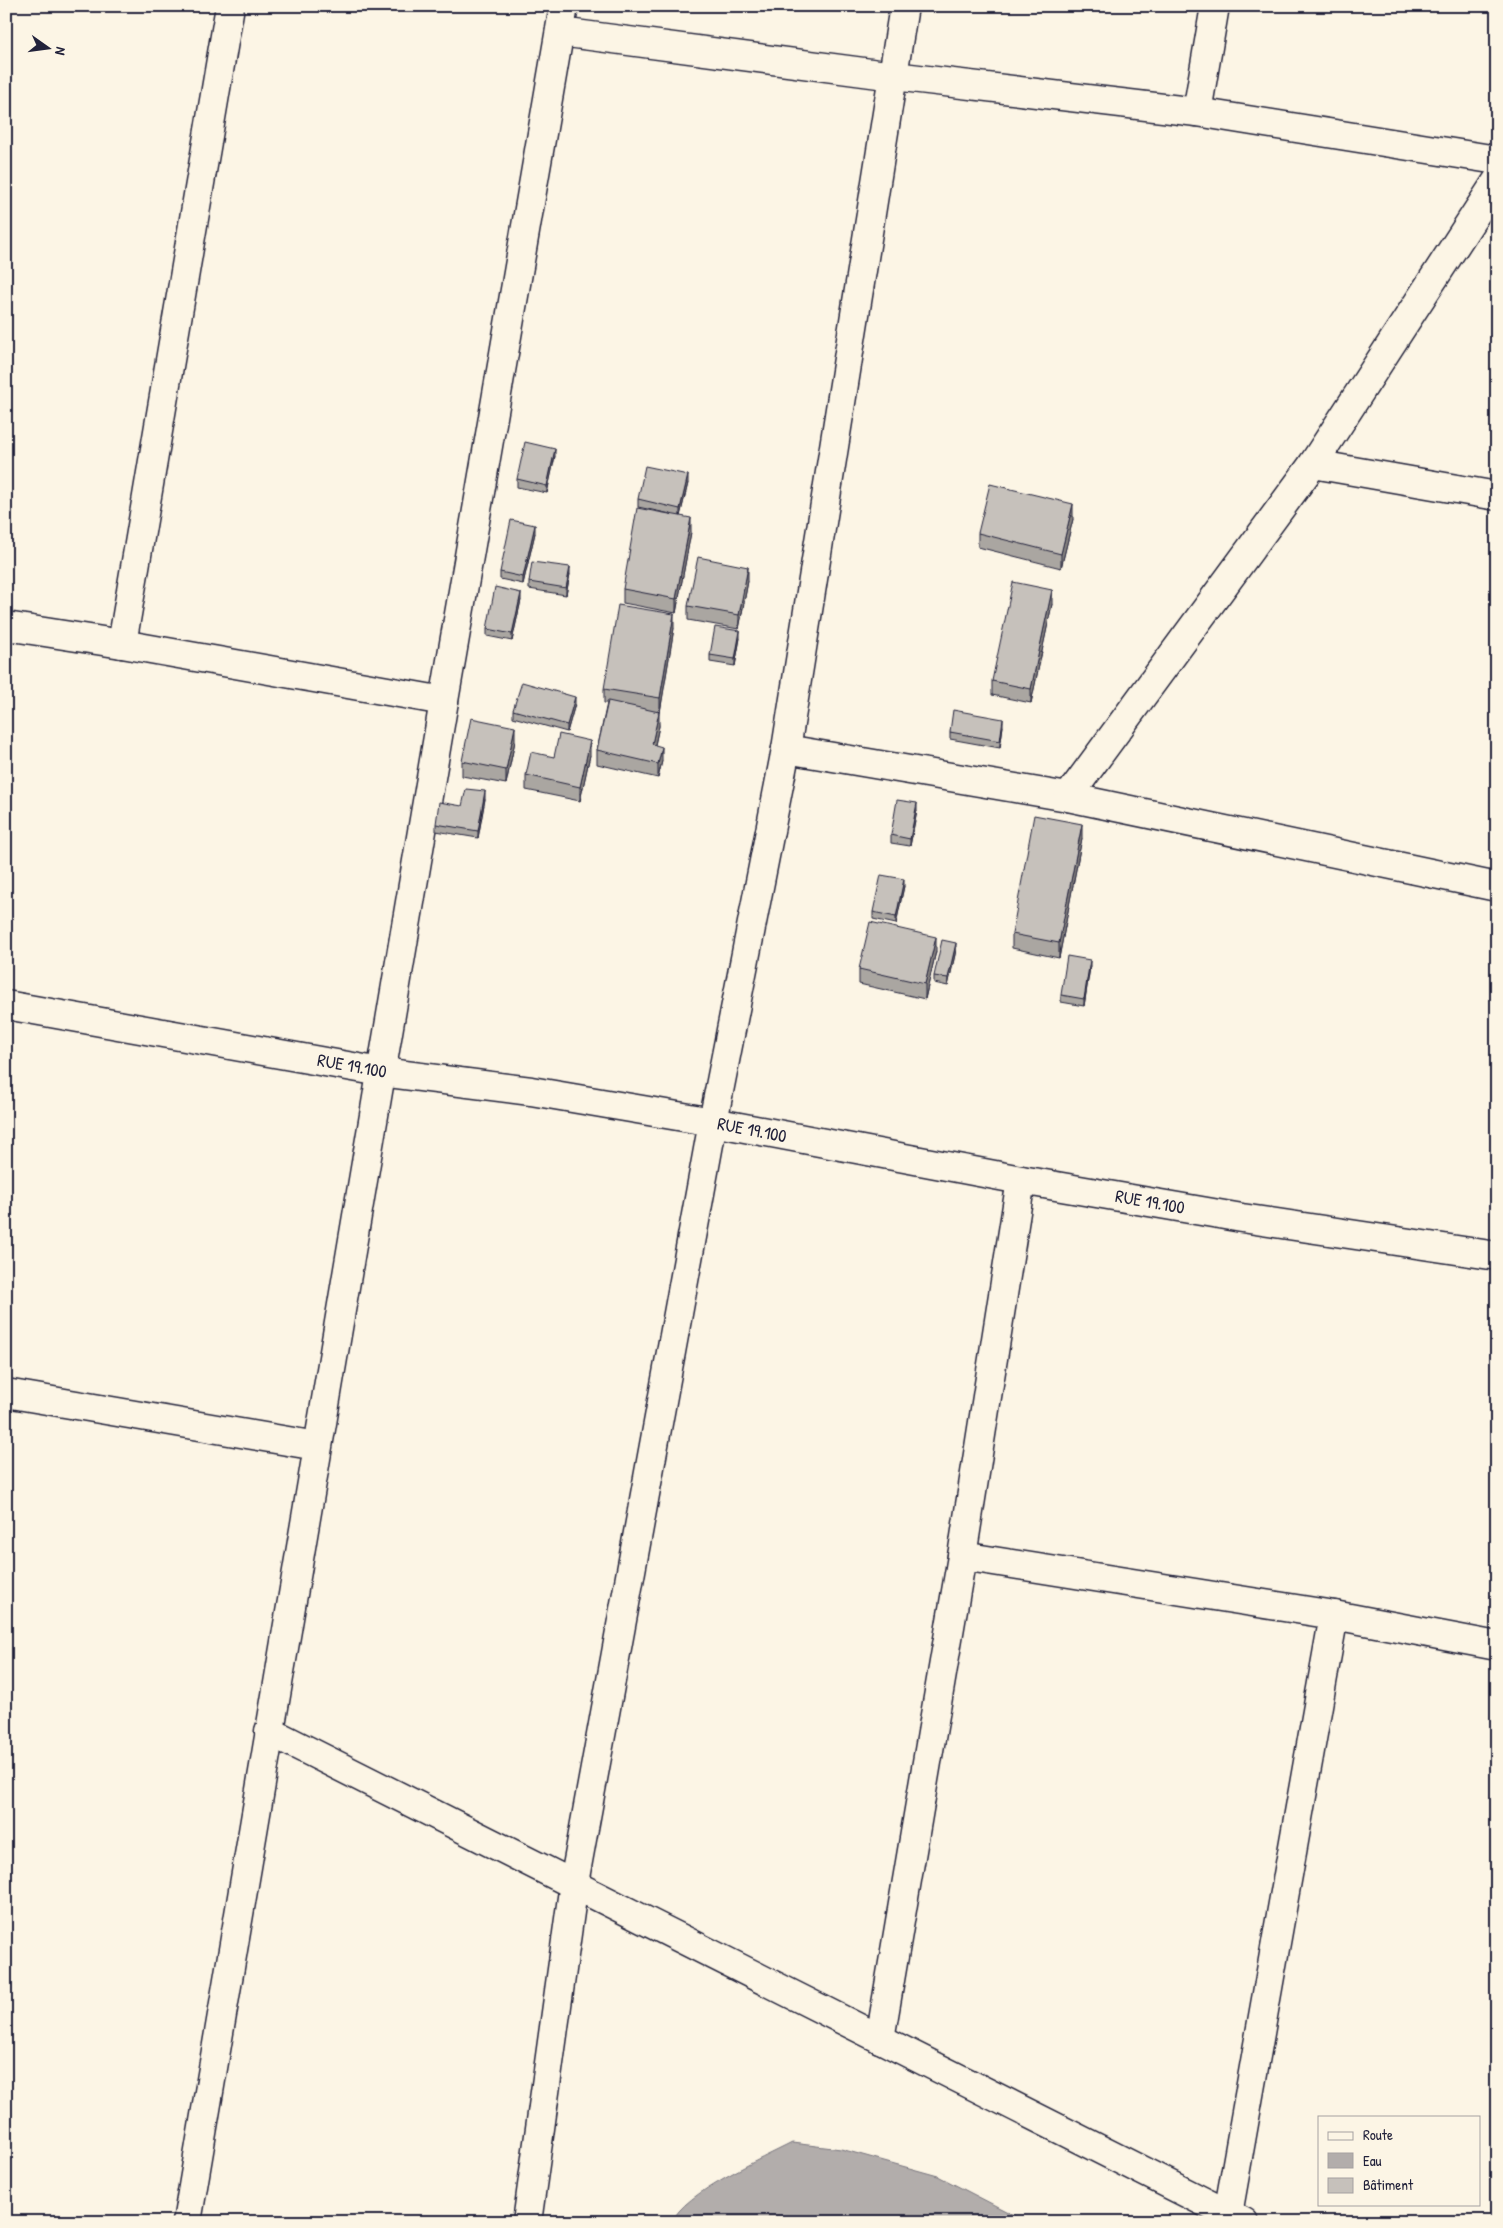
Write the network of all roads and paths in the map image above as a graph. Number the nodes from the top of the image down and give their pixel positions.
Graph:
1 (230, 6) edge
2 (904, 6) edge
3 (1215, 6) edge
4 (562, 19) edge
5 (894, 76) junction
6 (1197, 112) junction
7 (1497, 160) edge
8 (1497, 181) edge
9 (1313, 464) junction
10 (1497, 496) edge
11 (6, 626) edge
12 (122, 644) junction
13 (444, 701) junction
14 (786, 749) junction
15 (1068, 797) junction
16 (1497, 886) edge
17 (6, 1005) edge
18 (381, 1072) junction
19 (713, 1122) junction
20 (1021, 1180) junction
21 (1497, 1256) edge
22 (6, 1393) edge
23 (317, 1446) junction
24 (962, 1556) junction
25 (1334, 1615) junction
26 (1497, 1646) edge
27 (269, 1731) junction
28 (574, 1883) junction
29 (880, 2038) junction
30 (1236, 2218) edge
31 (187, 2222) edge
32 (527, 2222) edge

1 - 12 street
2 - 5 street
3 - 6 street
4 - 5 street
4 - 13 street
5 - 6 street
5 - 14 street
6 - 7 street
8 - 9 street
9 - 10 street
9 - 15 street
11 - 12 street
12 - 13 street
13 - 18 street
14 - 15 street
14 - 19 street
15 - 16 street
17 - 18 street, RUE 19.100
18 - 19 street, RUE 19.100
18 - 23 street
19 - 20 street, RUE 19.100
19 - 28 street
20 - 21 street, RUE 19.100
20 - 24 street
22 - 23 street
23 - 27 street
24 - 25 street
24 - 29 street
25 - 26 street
25 - 30 street
27 - 28 street
27 - 31 street
28 - 29 street
28 - 32 street
29 - 30 street

